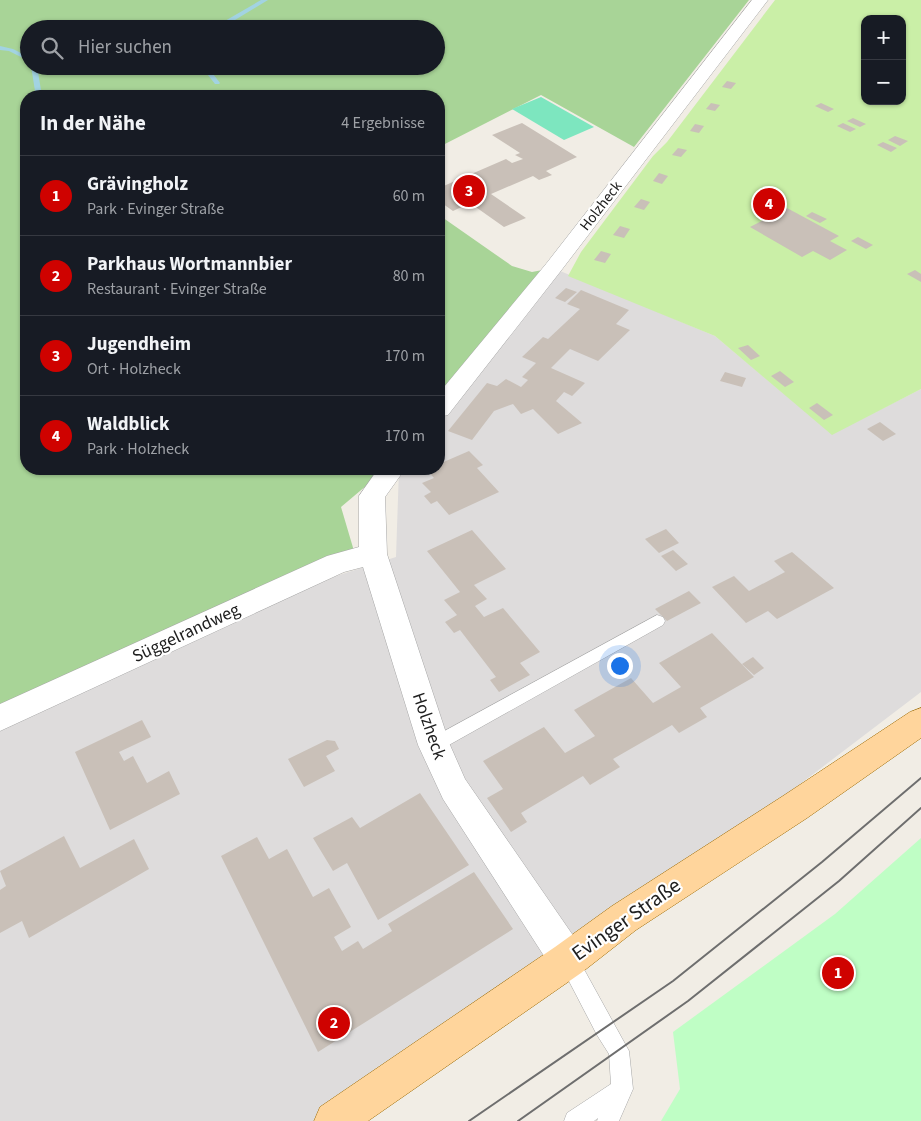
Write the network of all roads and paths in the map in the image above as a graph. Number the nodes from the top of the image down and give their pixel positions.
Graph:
1 (760, 0) edge
2 (445, 402) edge
3 (388, 475) edge
4 (373, 554) junction
5 (657, 621) dead end
6 (0, 718) edge
7 (921, 721) edge
8 (434, 745) junction
9 (568, 960) junction
10 (622, 1089) junction
11 (334, 1121) edge
12 (575, 1121) edge
13 (608, 1121) edge

1 - 2 street, Holzheck
3 - 4 street, Holzheck
4 - 6 street, Süggelrandweg
4 - 8 street, Holzheck
5 - 8 lane
7 - 9 main road, Evinger Straße
8 - 9 street, Holzheck
9 - 10 lane
9 - 11 main road, Evinger Straße
10 - 12 lane
10 - 13 lane

